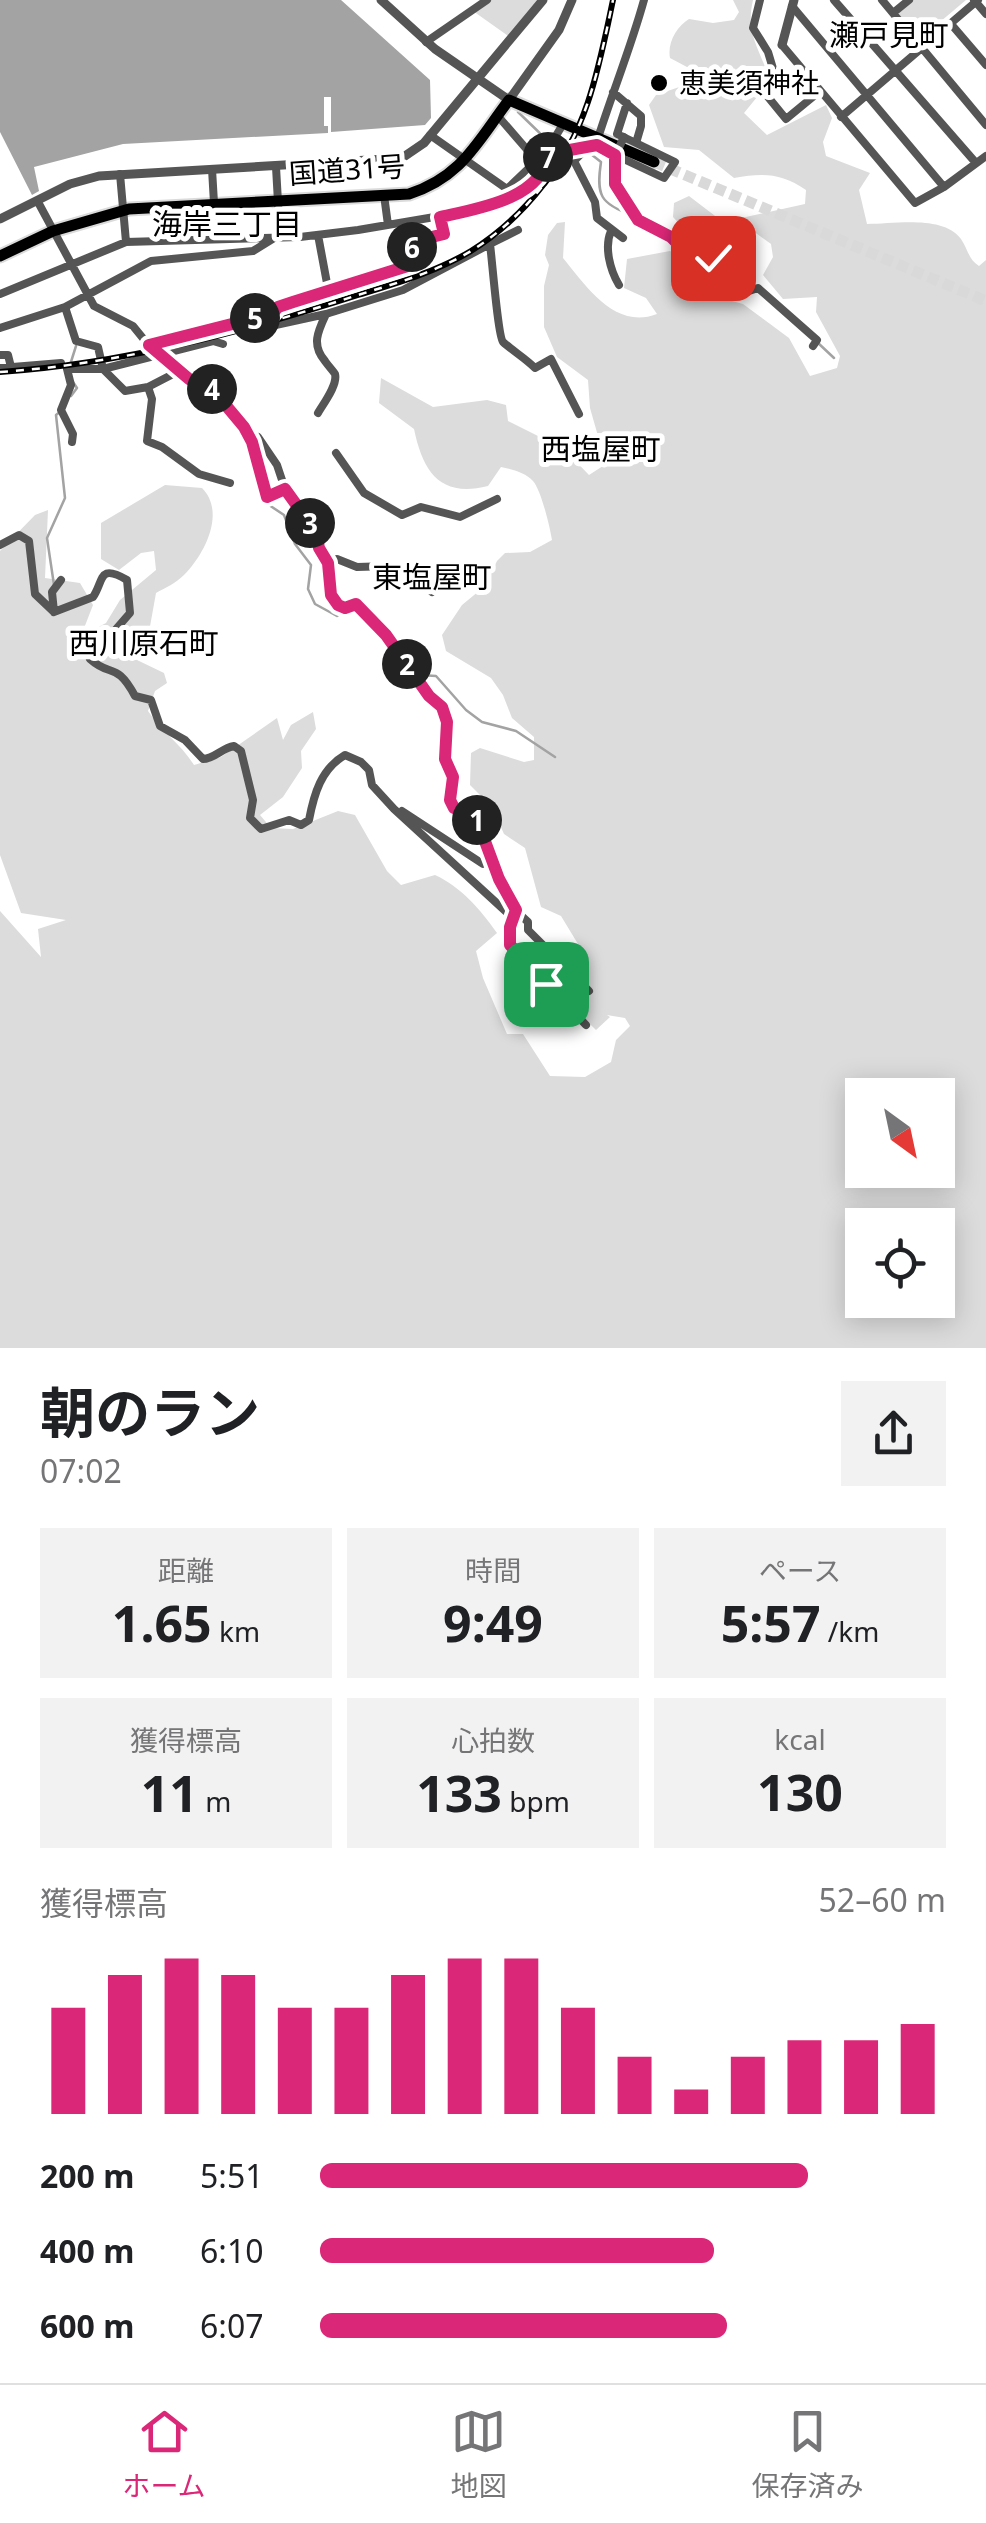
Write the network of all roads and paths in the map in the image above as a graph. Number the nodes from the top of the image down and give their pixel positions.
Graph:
1 (381, 0) edge
2 (487, 0) edge
3 (544, 0) edge
4 (572, 0) edge
5 (644, 0) edge
6 (760, 0) edge
7 (834, 0) edge
8 (882, 0) edge
9 (910, 0) edge
10 (976, 1) edge
11 (793, 3) edge
12 (893, 13) junction
13 (986, 14) edge
14 (951, 24) junction
15 (426, 42) junction
16 (782, 45) joint
17 (922, 48) junction
18 (986, 65) edge
19 (896, 71) junction
20 (477, 80) junction
21 (820, 91) junction
22 (613, 92) junction
23 (867, 95) junction
24 (508, 100) junction
25 (626, 104) junction
26 (497, 116) junction
27 (841, 118) junction
28 (563, 124) junction
29 (986, 125) edge
30 (430, 135) junction
31 (624, 137) junction
32 (598, 138) junction
33 (636, 143) junction
34 (550, 149) junction
35 (585, 151) junction
36 (616, 154) junction
37 (986, 156) edge
38 (466, 160) junction
39 (536, 160) junction
40 (654, 162) tunnel mouth
41 (976, 163) junction
42 (276, 167) junction
43 (212, 170) junction
44 (120, 174) junction
45 (944, 186) junction
46 (508, 194) junction
47 (384, 195) junction
48 (280, 200) junction
49 (38, 202) junction
50 (215, 203) junction
51 (125, 210) junction
52 (440, 217) junction
53 (0, 219) edge
54 (388, 226) junction
55 (518, 230) dead end
56 (611, 231) junction
57 (53, 232) junction
58 (318, 235) junction
59 (216, 238) junction
60 (277, 238) junction
61 (623, 238) dead end
62 (126, 242) junction
63 (490, 244) junction
64 (0, 256) edge
65 (72, 266) junction
66 (618, 286) dead end
67 (329, 293) junction
68 (0, 294) edge
69 (86, 295) junction
70 (65, 307) junction
71 (326, 314) junction
72 (271, 326) dead end
73 (0, 328) edge
74 (223, 344) dead end
75 (815, 344) dead end
76 (149, 345) junction
77 (0, 355) edge
78 (159, 355) junction
79 (61, 362) dead end
80 (10, 367) junction
81 (0, 368) edge
82 (103, 369) junction
83 (179, 371) junction
84 (148, 387) junction
85 (318, 413) dead end
86 (579, 414) dead end
87 (258, 437) dead end
88 (72, 442) dead end
89 (336, 453) dead end
90 (230, 483) dead end
91 (285, 489) junction
92 (496, 499) dead end
93 (0, 545) edge
94 (328, 563) junction
95 (62, 580) dead end
96 (432, 592) dead end
97 (54, 612) junction
98 (392, 804) junction
99 (491, 860) junction
100 (514, 914) junction
101 (589, 992) dead end
102 (586, 1025) dead end

1 - 15 street
2 - 15 street
3 - 20 street
4 - 24 street
5 - 22 street
6 - 21 street
7 - 19 street
8 - 12 street
9 - 12 street
10 - 13 street
10 - 14 street
11 - 16 street
11 - 23 street
12 - 17 street
14 - 17 street
14 - 18 street
15 - 20 street
16 - 21 street
17 - 19 street
17 - 29 street
19 - 23 street
19 - 41 street
20 - 24 street
20 - 30 street
21 - 27 street
22 - 25 street
22 - 32 street
23 - 27 street
23 - 45 street
24 - 26 highway, 国道31号
24 - 28 highway
25 - 31 street
25 - 33 street
26 - 38 highway, 国道31号
26 - 39 street
27 - 45 street
28 - 32 highway
28 - 34 street
30 - 38 street
30 - 42 street
31 - 33 street
31 - 36 street, bridge
32 - 40 highway
33 - 36 street
34 - 35 street
34 - 39 street
34 - 46 street
35 - 36 street
35 - 56 street
36 - 75 street
37 - 41 street
38 - 46 street
38 - 47 highway, 国道31号
39 - 46 street
41 - 45 street
42 - 43 street
42 - 48 street
43 - 44 street
43 - 50 street
44 - 49 street
44 - 51 street
46 - 52 street
47 - 48 highway, 国道31号
47 - 54 street
48 - 50 highway, 国道31号
48 - 60 street
49 - 53 street
49 - 57 street
50 - 51 highway, 国道31号
50 - 59 street
51 - 57 highway, 国道31号
51 - 62 street
52 - 54 street
52 - 67 street
54 - 58 street
55 - 63 street
56 - 61 street
56 - 66 street
57 - 64 highway, 国道31号
57 - 65 street
58 - 60 street
58 - 67 street
59 - 60 street
59 - 62 street
60 - 69 street
62 - 65 street
63 - 71 street
63 - 86 street
65 - 68 street
65 - 69 street
67 - 76 street
69 - 70 street
69 - 76 street
70 - 73 street
70 - 82 street
71 - 72 street
71 - 85 street
74 - 78 street
76 - 78 street
77 - 80 street
78 - 82 street
78 - 83 street
79 - 80 street
80 - 81 street
82 - 84 street
82 - 88 street
83 - 84 street
83 - 91 street
84 - 90 street
87 - 91 street
89 - 92 street
91 - 94 street
93 - 97 street
94 - 96 street
94 - 99 street
95 - 97 street
97 - 98 street
98 - 99 street
98 - 100 street
99 - 100 street
100 - 101 street
100 - 102 street

